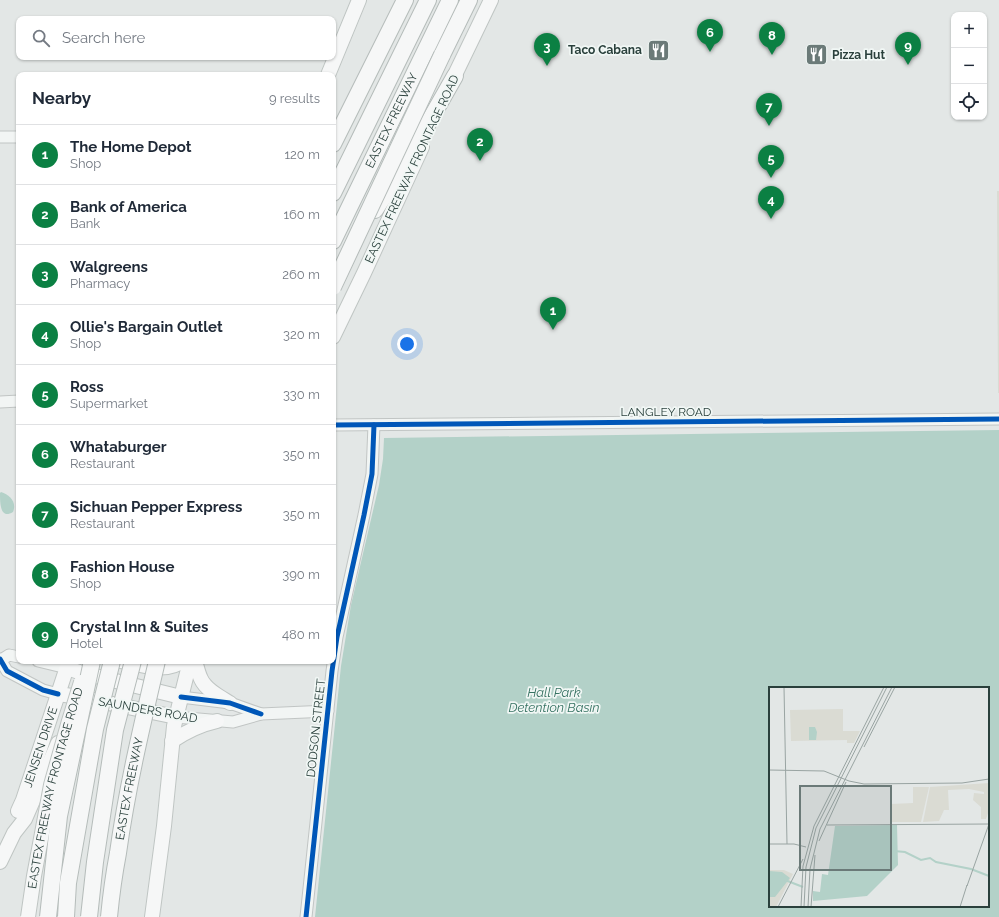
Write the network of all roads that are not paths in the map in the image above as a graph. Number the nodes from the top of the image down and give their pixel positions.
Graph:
1 (359, 0) edge
2 (404, 0) edge
3 (428, 0) edge
4 (450, 0) edge
5 (469, 0) edge
6 (491, 1) edge
7 (336, 43) edge
8 (336, 56) edge
9 (328, 60) edge
10 (334, 60) edge
11 (322, 72) edge
12 (329, 72) edge
13 (455, 76) junction
14 (0, 137) edge
15 (16, 137) edge
16 (336, 138) edge
17 (336, 187) edge
18 (336, 235) edge
19 (336, 272) edge
20 (336, 281) edge
21 (336, 331) edge
22 (0, 402) edge
23 (16, 402) edge
24 (999, 419) edge
25 (336, 425) edge
26 (374, 425) junction
27 (336, 644) edge
28 (16, 656) edge
29 (0, 659) edge
30 (87, 664) edge
31 (91, 664) edge
32 (111, 664) edge
33 (131, 664) edge
34 (138, 664) edge
35 (156, 664) edge
36 (178, 664) edge
37 (189, 664) edge
38 (196, 664) edge
39 (333, 664) edge
40 (68, 665) edge
41 (58, 694) junction
42 (79, 697) junction
43 (181, 697) junction
44 (230, 703) junction
45 (328, 711) junction
46 (261, 714) junction
47 (176, 717) junction
48 (217, 721) junction
49 (172, 741) junction
50 (14, 833) junction
51 (0, 862) edge
52 (28, 917) edge
53 (48, 917) edge
54 (66, 917) edge
55 (89, 917) edge
56 (109, 917) edge
57 (152, 917) edge
58 (306, 917) edge

1 - 7 main road
1 - 8 main road
2 - 16 highway
3 - 17 highway
4 - 18 highway, EASTEX FREEWAY
5 - 20 highway, bridge
6 - 13 main road, EASTEX FREEWAY FRONTAGE ROAD
9 - 11 main road
10 - 12 main road
13 - 19 highway
13 - 21 main road, EASTEX FREEWAY FRONTAGE ROAD
14 - 15 street
22 - 23 street
24 - 26 street, LANGLEY ROAD
25 - 26 street, LANGLEY ROAD
26 - 27 street, DODSON STREET
28 - 29 street
29 - 41 street
30 - 52 main road, EASTEX FREEWAY FRONTAGE ROAD, bridge
31 - 53 highway, bridge
32 - 54 highway, bridge
33 - 55 highway, bridge
34 - 36 main road
35 - 56 highway, EASTEX FREEWAY, bridge
37 - 43 main road
38 - 44 main road
39 - 45 street, DODSON STREET
40 - 41 main road, JENSEN DRIVE
40 - 43 main road, SAUNDERS ROAD
41 - 42 main road, SAUNDERS ROAD
41 - 50 main road, JENSEN DRIVE
42 - 47 main road, SAUNDERS ROAD
42 - 50 main road, JENSEN DRIVE
43 - 44 street, SAUNDERS ROAD
43 - 47 main road
44 - 46 street, SAUNDERS ROAD
45 - 46 street, SAUNDERS ROAD
45 - 58 street, DODSON STREET
46 - 48 street, SAUNDERS ROAD
47 - 48 street, SAUNDERS ROAD
47 - 49 main road
48 - 49 main road
49 - 57 main road
50 - 51 main road, JENSEN DRIVE

